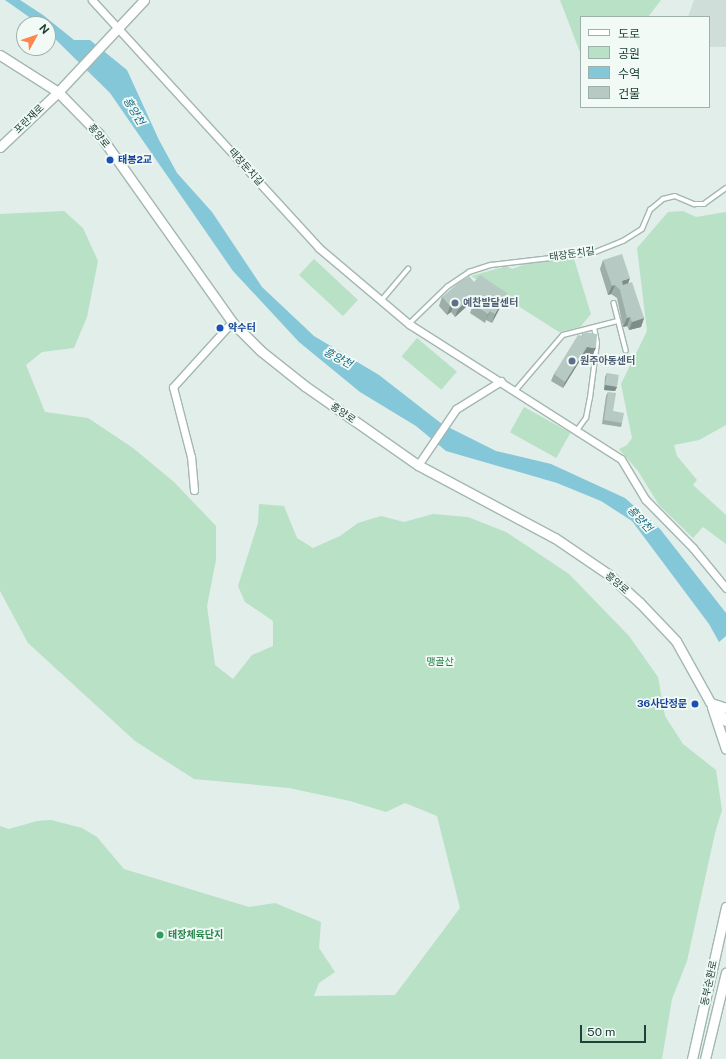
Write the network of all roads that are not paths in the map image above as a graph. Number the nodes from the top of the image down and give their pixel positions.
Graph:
1 (92, 0) edge
2 (144, 0) edge
3 (118, 27) junction
4 (0, 56) edge
5 (58, 92) junction
6 (0, 147) edge
7 (726, 188) edge
8 (408, 269) dead end
9 (381, 301) junction
10 (614, 303) dead end
11 (618, 321) junction
12 (232, 322) junction
13 (409, 324) junction
14 (594, 328) junction
15 (626, 350) dead end
16 (501, 381) junction
17 (516, 390) junction
18 (578, 429) junction
19 (418, 465) junction
20 (194, 490) dead end
21 (726, 588) edge
22 (710, 702) junction
23 (726, 708) edge
24 (726, 721) edge
25 (726, 749) edge
26 (726, 907) edge
27 (726, 972) edge
28 (692, 1059) edge
29 (705, 1059) edge

1 - 3 street, 태장둔치길
2 - 3 street, 포란재로
3 - 5 street, 포란재로
3 - 9 street, 태장둔치길
4 - 5 street, 흥양로
5 - 6 street, 포란재로
5 - 12 street, 흥양로
7 - 13 lane, 태장둔치길
8 - 9 lane
9 - 13 street, 태장둔치길
10 - 11 lane
11 - 14 lane
11 - 15 lane
12 - 19 street, 흥양로
12 - 20 street
13 - 16 street, 태장둔치길
14 - 17 lane
14 - 18 lane
16 - 17 street, 태장둔치길
16 - 19 street
17 - 18 street, 태장둔치길
18 - 21 street, 태장둔치길
19 - 22 street, 흥양로
22 - 23 street
22 - 24 street, 흥양로
22 - 25 street
26 - 28 street, 동부순환로
27 - 29 street, 동부순환로

